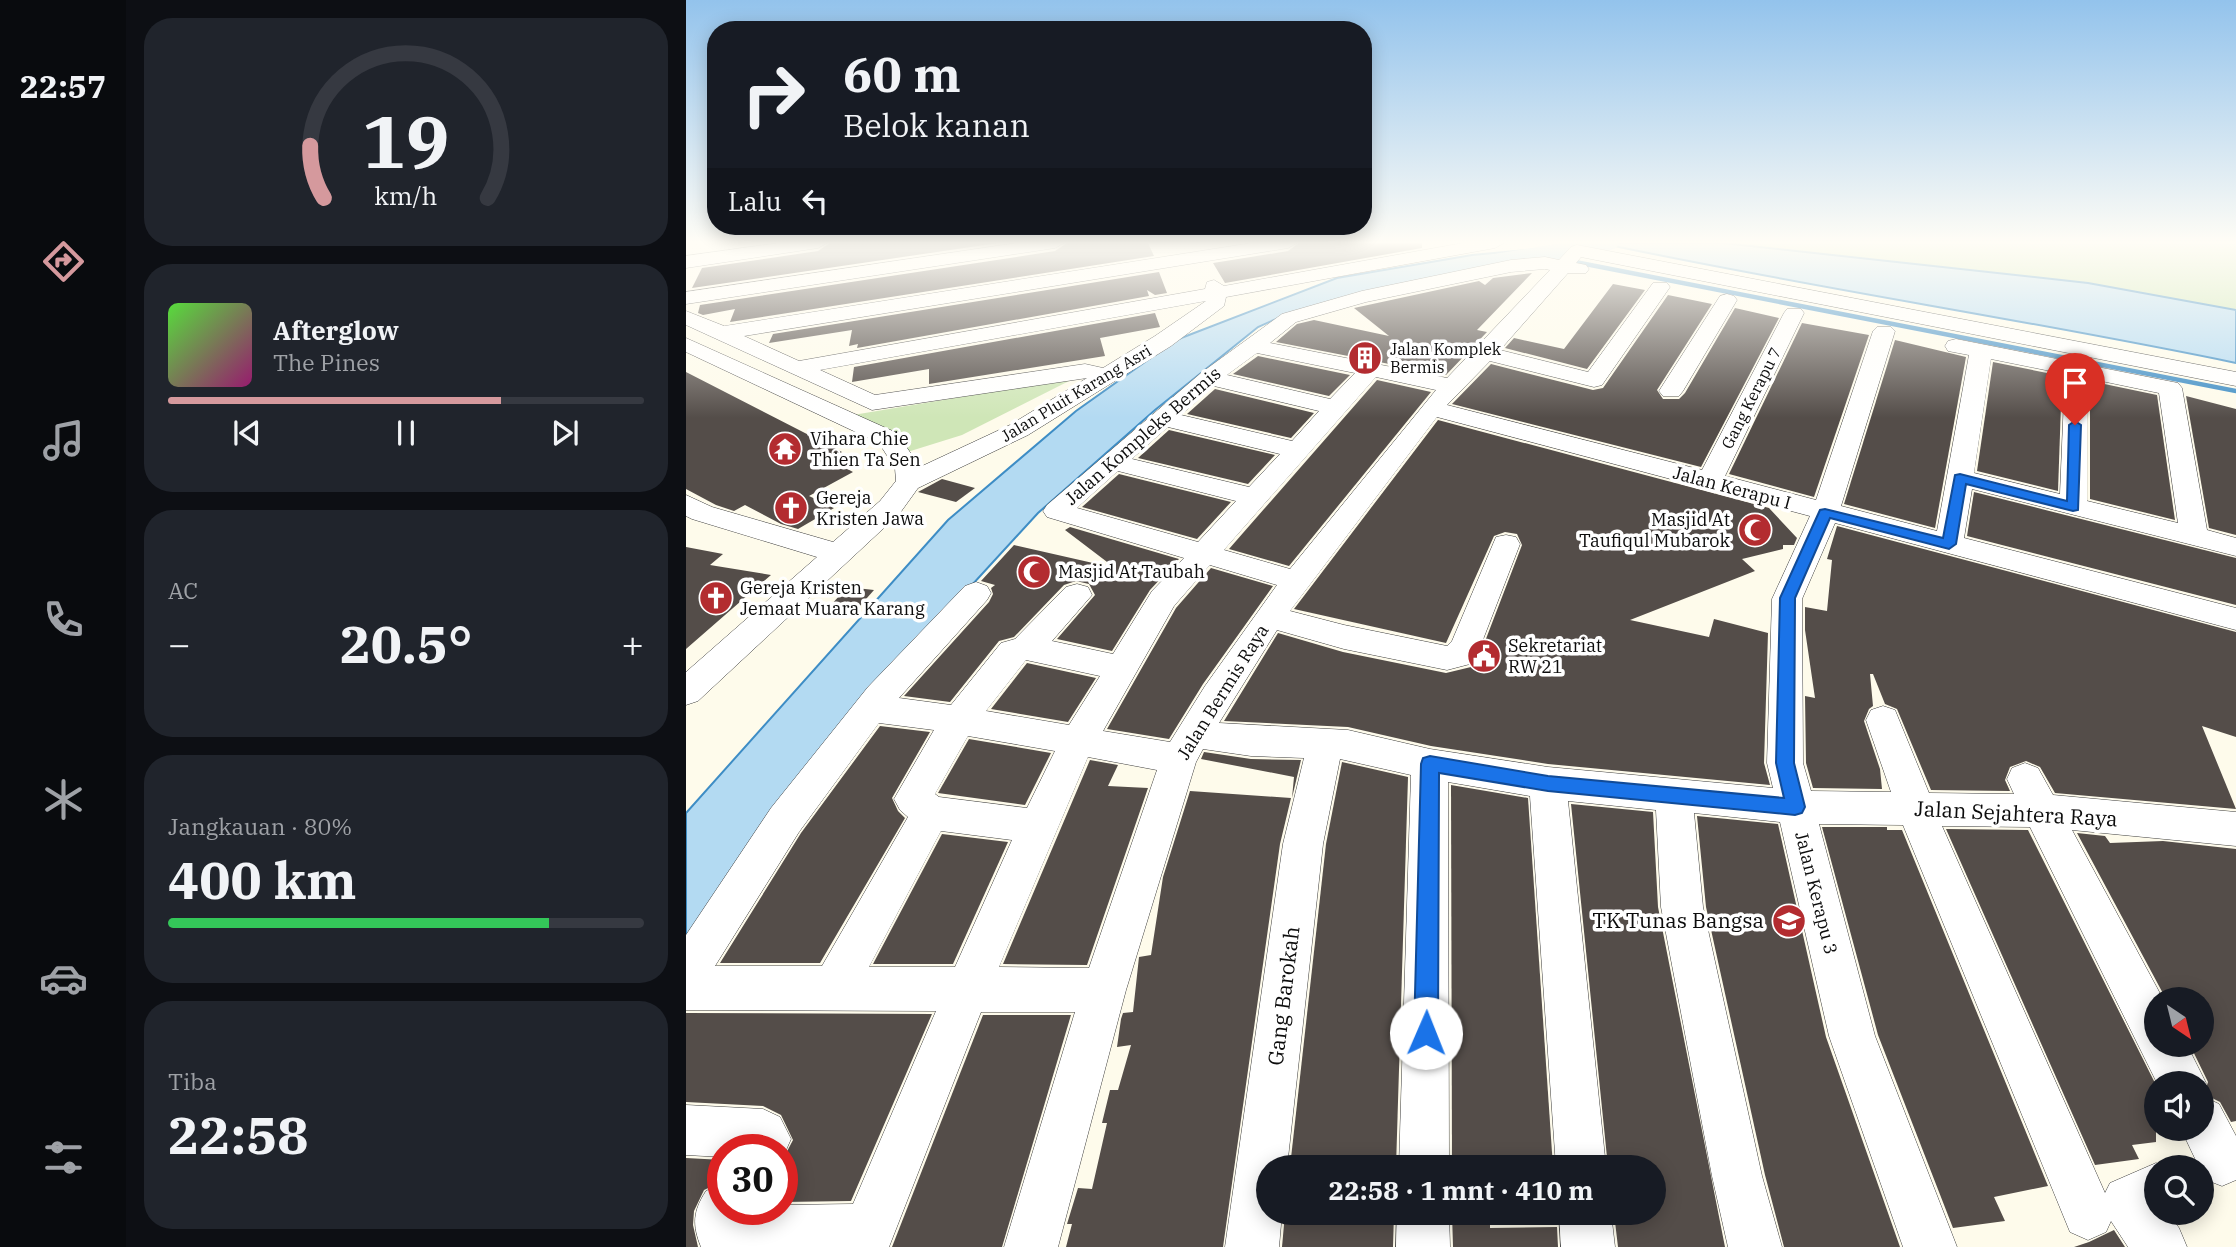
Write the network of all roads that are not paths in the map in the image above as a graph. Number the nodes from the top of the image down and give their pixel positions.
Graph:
1 (903, 301) edge
2 (1162, 301) edge
3 (1197, 301) edge
4 (1349, 301) edge
5 (1533, 301) edge
6 (1649, 301) edge
7 (1726, 301) edge
8 (1733, 301) edge
9 (1838, 301) edge
10 (1794, 313) junction
11 (686, 317) edge
12 (1884, 331) junction
13 (722, 333) junction
14 (686, 344) edge
15 (1250, 345) junction
16 (1981, 351) junction
17 (1485, 354) junction
18 (796, 368) junction
19 (1371, 369) junction
20 (2076, 370) junction
21 (1096, 374) junction
22 (1209, 378) junction
23 (2236, 379) edge
24 (2170, 388) junction
25 (1671, 391) dead end
26 (1441, 397) junction
27 (2236, 400) edge
28 (1336, 408) junction
29 (1163, 418) junction
30 (1297, 450) junction
31 (1113, 462) junction
32 (908, 475) junction
33 (1960, 478) junction
34 (1709, 482) junction
35 (1254, 497) junction
36 (2073, 507) junction
37 (1825, 513) junction
38 (691, 514) edge
39 (2194, 537) junction
40 (1506, 544) dead end
41 (1949, 544) junction
42 (2236, 547) edge
43 (836, 553) junction
44 (1204, 553) junction
45 (1298, 581) junction
46 (976, 593) dead end
47 (1077, 595) dead end
48 (1269, 617) junction
49 (2236, 619) edge
50 (1026, 648) junction
51 (1120, 668) junction
52 (686, 692) edge
53 (872, 708) junction
54 (959, 720) junction
55 (1883, 720) dead end
56 (1077, 743) junction
57 (1325, 746) junction
58 (1187, 747) junction
59 (1430, 764) junction
60 (1548, 783) junction
61 (1674, 795) junction
62 (2033, 795) junction
63 (1795, 807) junction
64 (1916, 809) junction
65 (931, 813) junction
66 (1038, 826) junction
67 (2236, 829) edge
68 (686, 973) edge
69 (686, 988) edge
70 (832, 990) junction
71 (1104, 990) junction
72 (967, 991) junction
73 (2144, 1010) edge
74 (686, 1130) edge
75 (763, 1134) edge
76 (1424, 1155) edge
77 (1580, 1155) edge
78 (2124, 1201) edge
79 (719, 1225) edge
80 (1423, 1225) edge
81 (1586, 1225) edge
82 (866, 1238) edge
83 (1031, 1247) edge
84 (1252, 1247) edge
85 (1423, 1247) edge
86 (1588, 1247) edge
87 (1755, 1247) edge
88 (1930, 1247) edge
89 (2160, 1247) edge

1 - 13 street
2 - 18 street
3 - 21 street, Jalan Pluit Karang Asri
4 - 15 street, Jalan Kompleks Bermis
5 - 17 street, Jalan Bermis Raya
6 - 17 street
7 - 25 street
8 - 10 street
9 - 23 street
10 - 12 street
10 - 34 street, Gang Kerapu 7
11 - 13 street
12 - 16 street
12 - 37 street, Jalan Kerapu 3
13 - 18 street
14 - 32 street
15 - 19 street
15 - 22 street, Jalan Kompleks Bermis
16 - 20 street
16 - 33 street
17 - 26 street, Jalan Bermis Raya
18 - 21 street
19 - 26 street
19 - 28 street
20 - 24 street
20 - 36 street
21 - 32 street, Jalan Pluit Karang Asri
22 - 28 street
22 - 29 street, Jalan Kompleks Bermis
24 - 27 street
24 - 39 street
26 - 34 street, Jalan Kerapu I
26 - 45 street, Jalan Bermis Raya
28 - 30 street
29 - 30 street
29 - 31 street, Jalan Kompleks Bermis
30 - 35 street
31 - 35 street
31 - 44 street, Jalan Kompleks Bermis
32 - 43 street
33 - 36 street
33 - 41 street
34 - 37 street, Jalan Kerapu I
35 - 44 street
36 - 39 street
37 - 41 street, Jalan Kerapu I
37 - 63 street, Jalan Kerapu 3
38 - 43 street
39 - 42 street
40 - 48 street
41 - 49 street, Jalan Kerapu I
43 - 52 street
44 - 45 street
44 - 51 street
45 - 48 street, Jalan Bermis Raya
46 - 53 street
47 - 50 street
48 - 58 street, Jalan Bermis Raya
50 - 51 street
50 - 54 street
51 - 56 street
53 - 54 street, Jalan Sejahtera Raya
53 - 68 street
54 - 56 street, Jalan Sejahtera Raya
54 - 65 street
55 - 64 street
56 - 58 street, Jalan Sejahtera Raya
56 - 66 street
57 - 58 street, Jalan Sejahtera Raya
57 - 59 street, Jalan Sejahtera Raya
57 - 84 street, Gang Barokah
58 - 71 street, Jalan Bermis Raya
59 - 60 street, Jalan Sejahtera Raya
59 - 76 street
60 - 61 street, Jalan Sejahtera Raya
60 - 77 street
61 - 63 street, Jalan Sejahtera Raya
61 - 87 street
62 - 64 street, Jalan Sejahtera Raya
62 - 67 street, Jalan Sejahtera Raya
62 - 73 street
63 - 64 street, Jalan Sejahtera Raya
63 - 88 street, Jalan Kerapu 3
64 - 78 street
65 - 66 street
65 - 70 street
66 - 72 street
69 - 70 street
70 - 72 street
71 - 72 street
71 - 83 street, Jalan Bermis Raya
72 - 82 street
74 - 75 street
78 - 89 street
79 - 82 street
80 - 85 street
81 - 86 street

